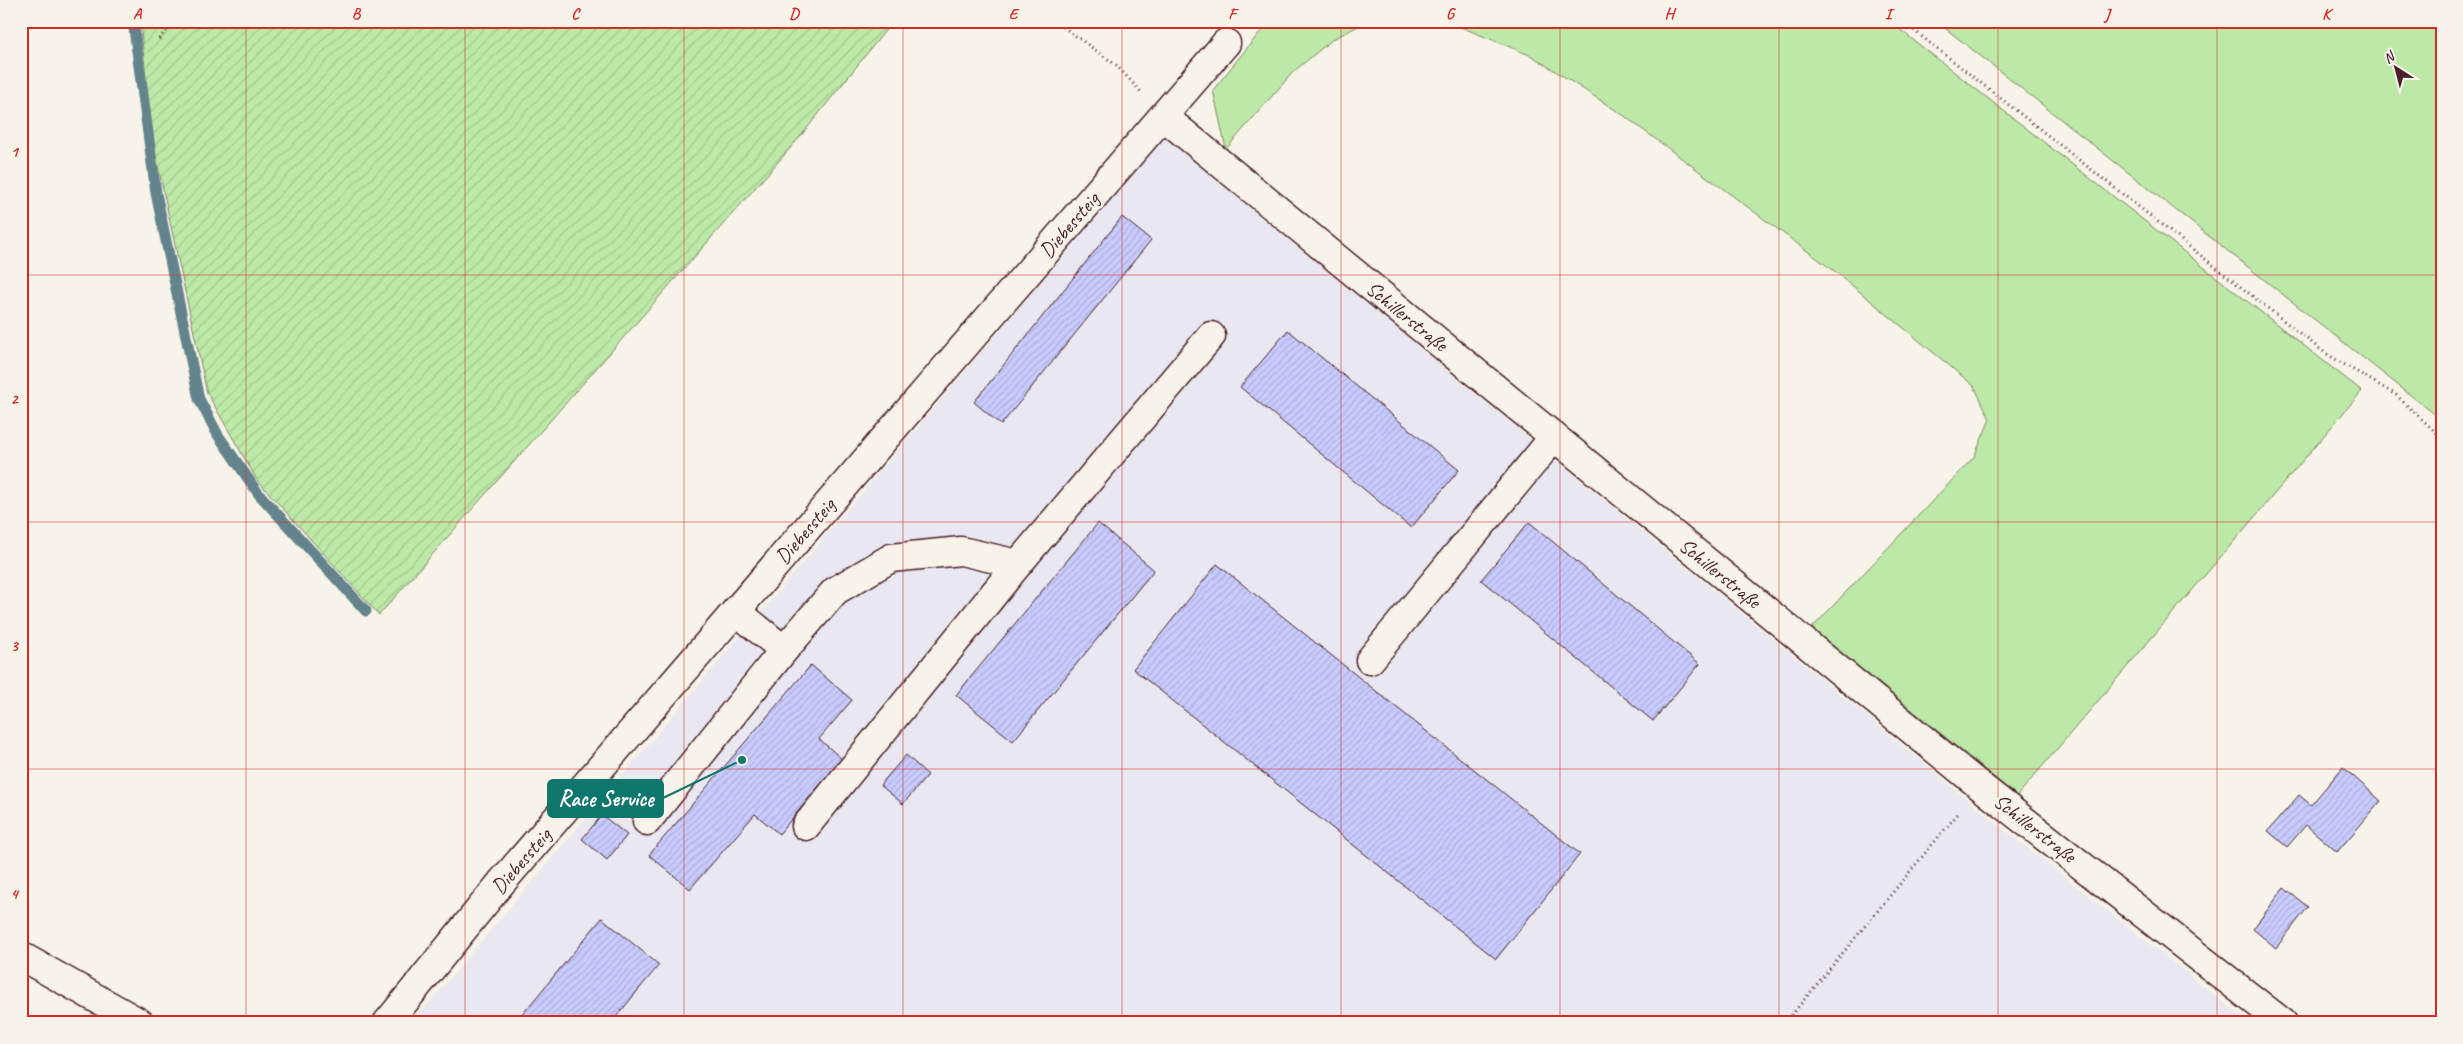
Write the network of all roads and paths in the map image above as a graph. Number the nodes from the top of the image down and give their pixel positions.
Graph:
1 (174, 21) edge
2 (1055, 21) edge
3 (1902, 21) edge
4 (159, 39) dead end
5 (1226, 42) dead end
6 (1163, 116) junction
7 (1212, 336) dead end
8 (1554, 437) junction
9 (2442, 438) edge
10 (1018, 564) junction
11 (736, 611) junction
12 (784, 650) junction
13 (1370, 660) dead end
14 (1980, 786) junction
15 (647, 821) dead end
16 (806, 826) dead end
17 (21, 956) edge
18 (140, 1023) edge
19 (387, 1023) edge
20 (1786, 1023) edge
21 (2283, 1023) edge

1 - 4 path
2 - 6 path
3 - 9 path
5 - 6 street, Diebessteig
6 - 8 street, Schillerstraße
6 - 11 street, Diebessteig
7 - 10 street
8 - 13 street
8 - 14 street, Schillerstraße
10 - 12 street
10 - 16 street
11 - 12 street
11 - 19 street, Diebessteig
12 - 15 street
14 - 20 path
14 - 21 street, Schillerstraße
17 - 18 street

